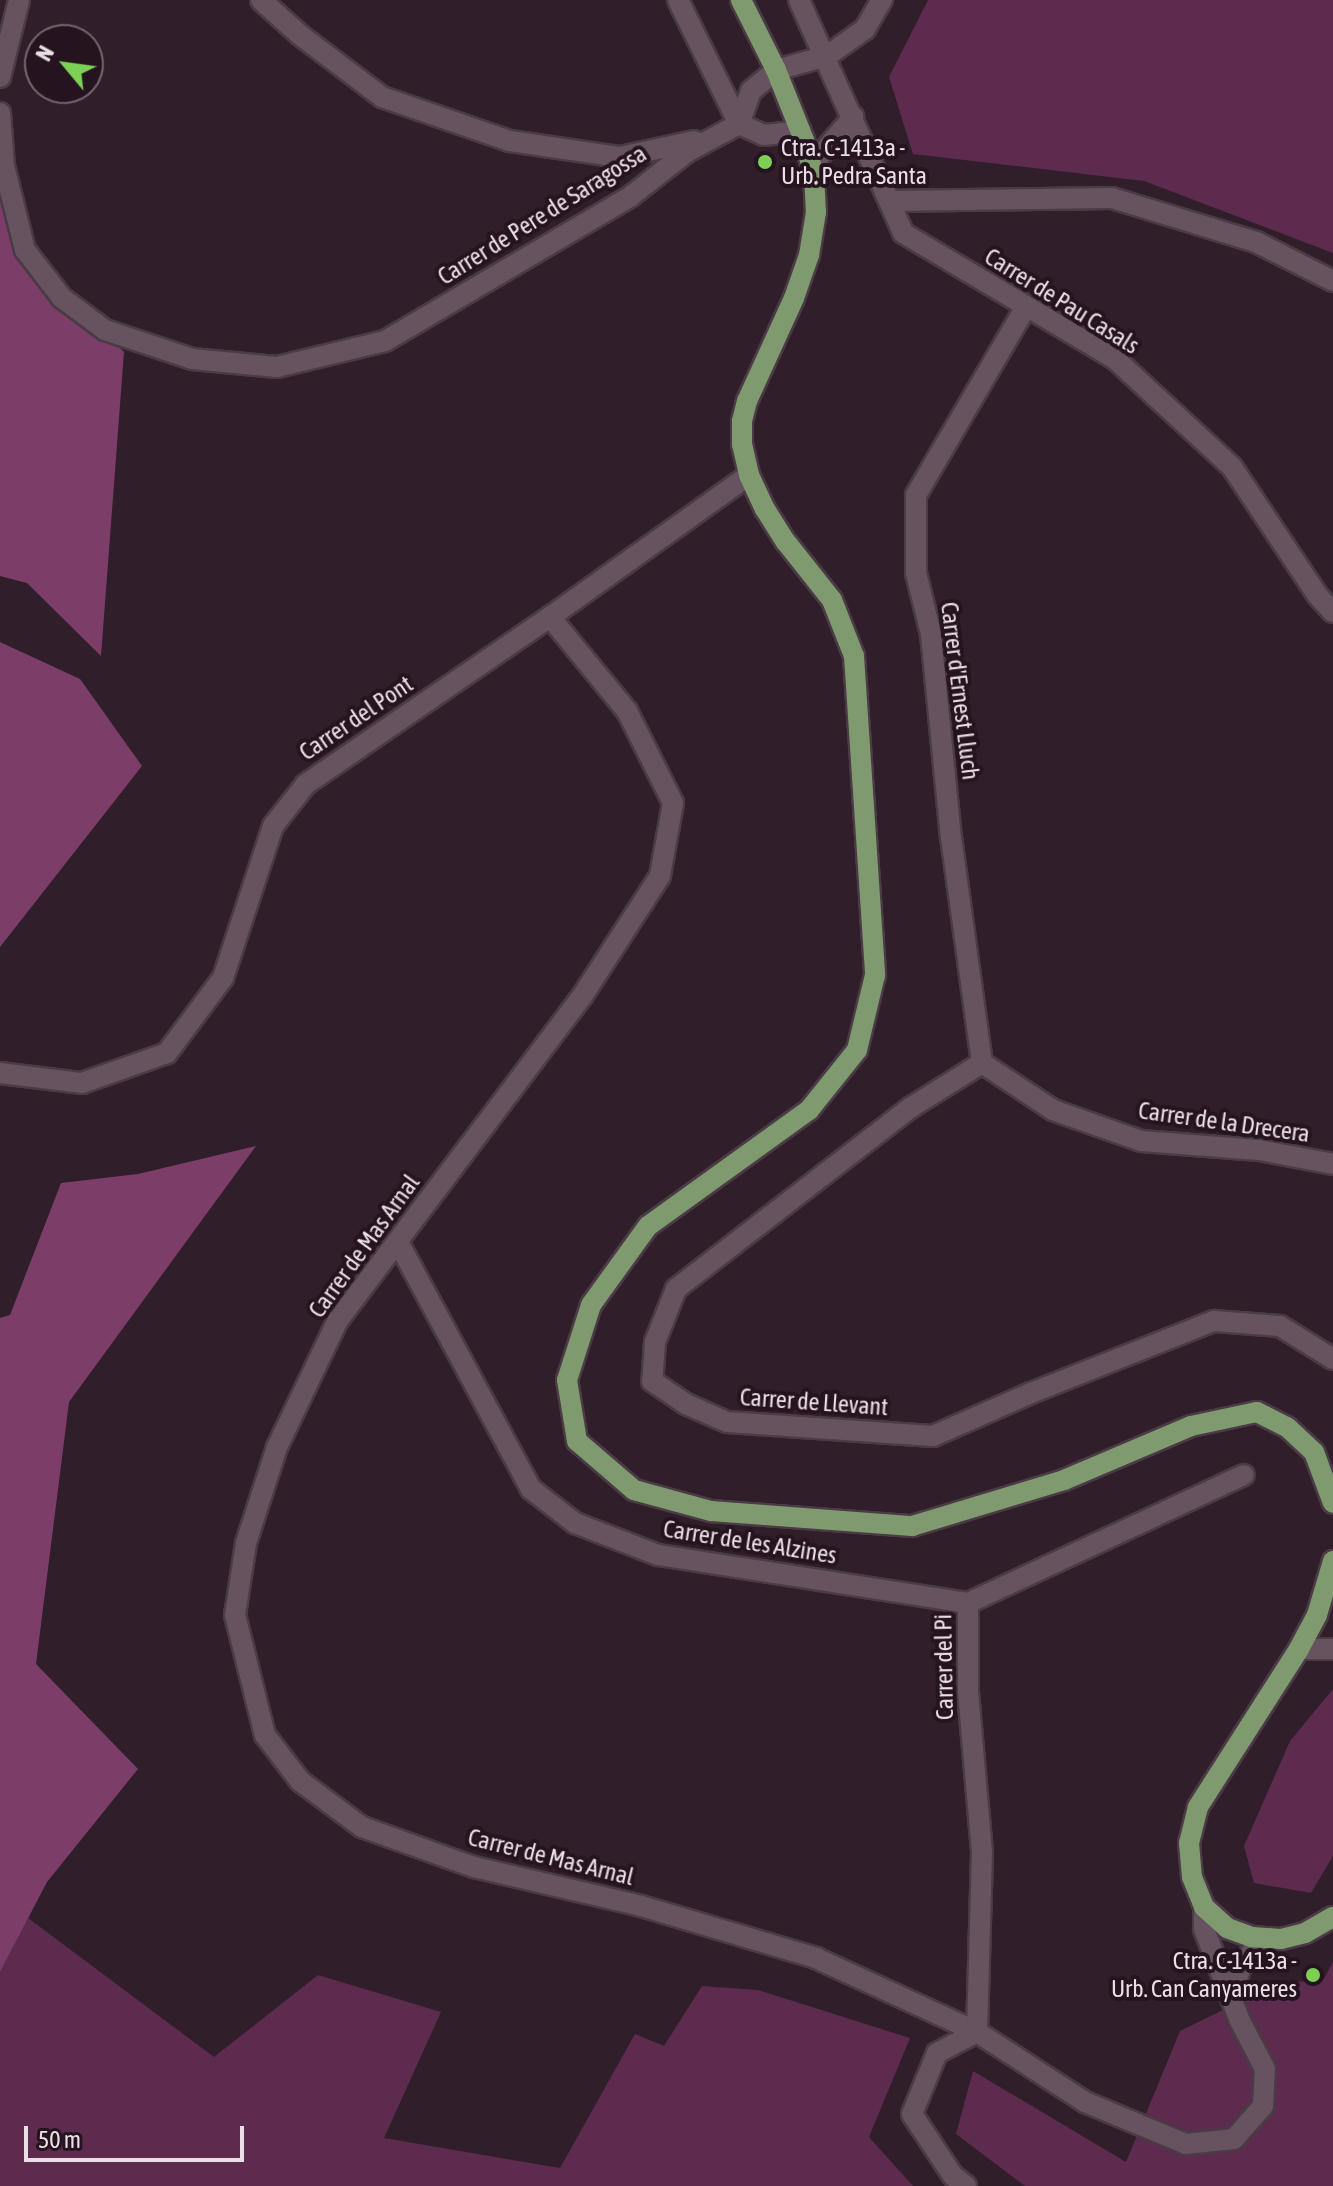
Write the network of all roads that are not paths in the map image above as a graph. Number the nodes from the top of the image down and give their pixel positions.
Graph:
1 (19, 0) edge
2 (261, 0) edge
3 (678, 0) edge
4 (741, 0) edge
5 (799, 0) edge
6 (882, 0) edge
7 (827, 56) junction
8 (776, 70) junction
9 (0, 77) edge
10 (0, 113) edge
11 (853, 117) junction
12 (739, 124) junction
13 (802, 135) junction
14 (811, 166) junction
15 (889, 201) junction
16 (1333, 281) edge
17 (1026, 307) junction
18 (749, 475) junction
19 (1333, 612) edge
20 (550, 617) junction
21 (982, 1063) junction
22 (0, 1073) edge
23 (1333, 1164) edge
24 (398, 1242) junction
25 (1333, 1359) edge
26 (1244, 1475) dead end
27 (1333, 1503) edge
28 (1333, 1561) edge
29 (968, 1603) junction
30 (1299, 1649) junction
31 (1333, 1649) edge
32 (1204, 1907) junction
33 (1333, 1917) edge
34 (1270, 1938) junction
35 (1231, 1997) junction
36 (977, 2032) junction
37 (966, 2186) edge

1 - 9 street
2 - 12 street, Carrer de Pere de Saragossa
3 - 12 street
4 - 8 main road
5 - 7 street, Carrer de Pau Casals
6 - 7 street
7 - 8 street
7 - 11 street, Carrer de Pau Casals
8 - 12 street
8 - 13 main road
10 - 12 street, Carrer de Pere de Saragossa
11 - 14 street
11 - 15 street, Carrer de Pau Casals
12 - 13 street
13 - 14 main road
14 - 18 main road
15 - 16 street
15 - 17 street, Carrer de Pau Casals
17 - 19 street, Carrer de Pau Casals
17 - 21 street, Carrer d'Ernest Lluch
18 - 20 street, Carrer del Pont
18 - 27 main road
20 - 22 street, Carrer del Pont
20 - 24 street, Carrer de Mas Arnal
21 - 23 street, Carrer de la Drecera
21 - 25 street, Carrer de Llevant
24 - 29 street, Carrer de les Alzines
24 - 36 street, Carrer de Mas Arnal
26 - 29 street, Carrer del Pi
28 - 30 main road
29 - 36 street, Carrer del Pi
30 - 31 street
30 - 32 main road
32 - 34 main road
32 - 35 street, Carrer de Mas Arnal
33 - 34 main road
34 - 35 street
35 - 36 street, Carrer de Mas Arnal
36 - 37 street

